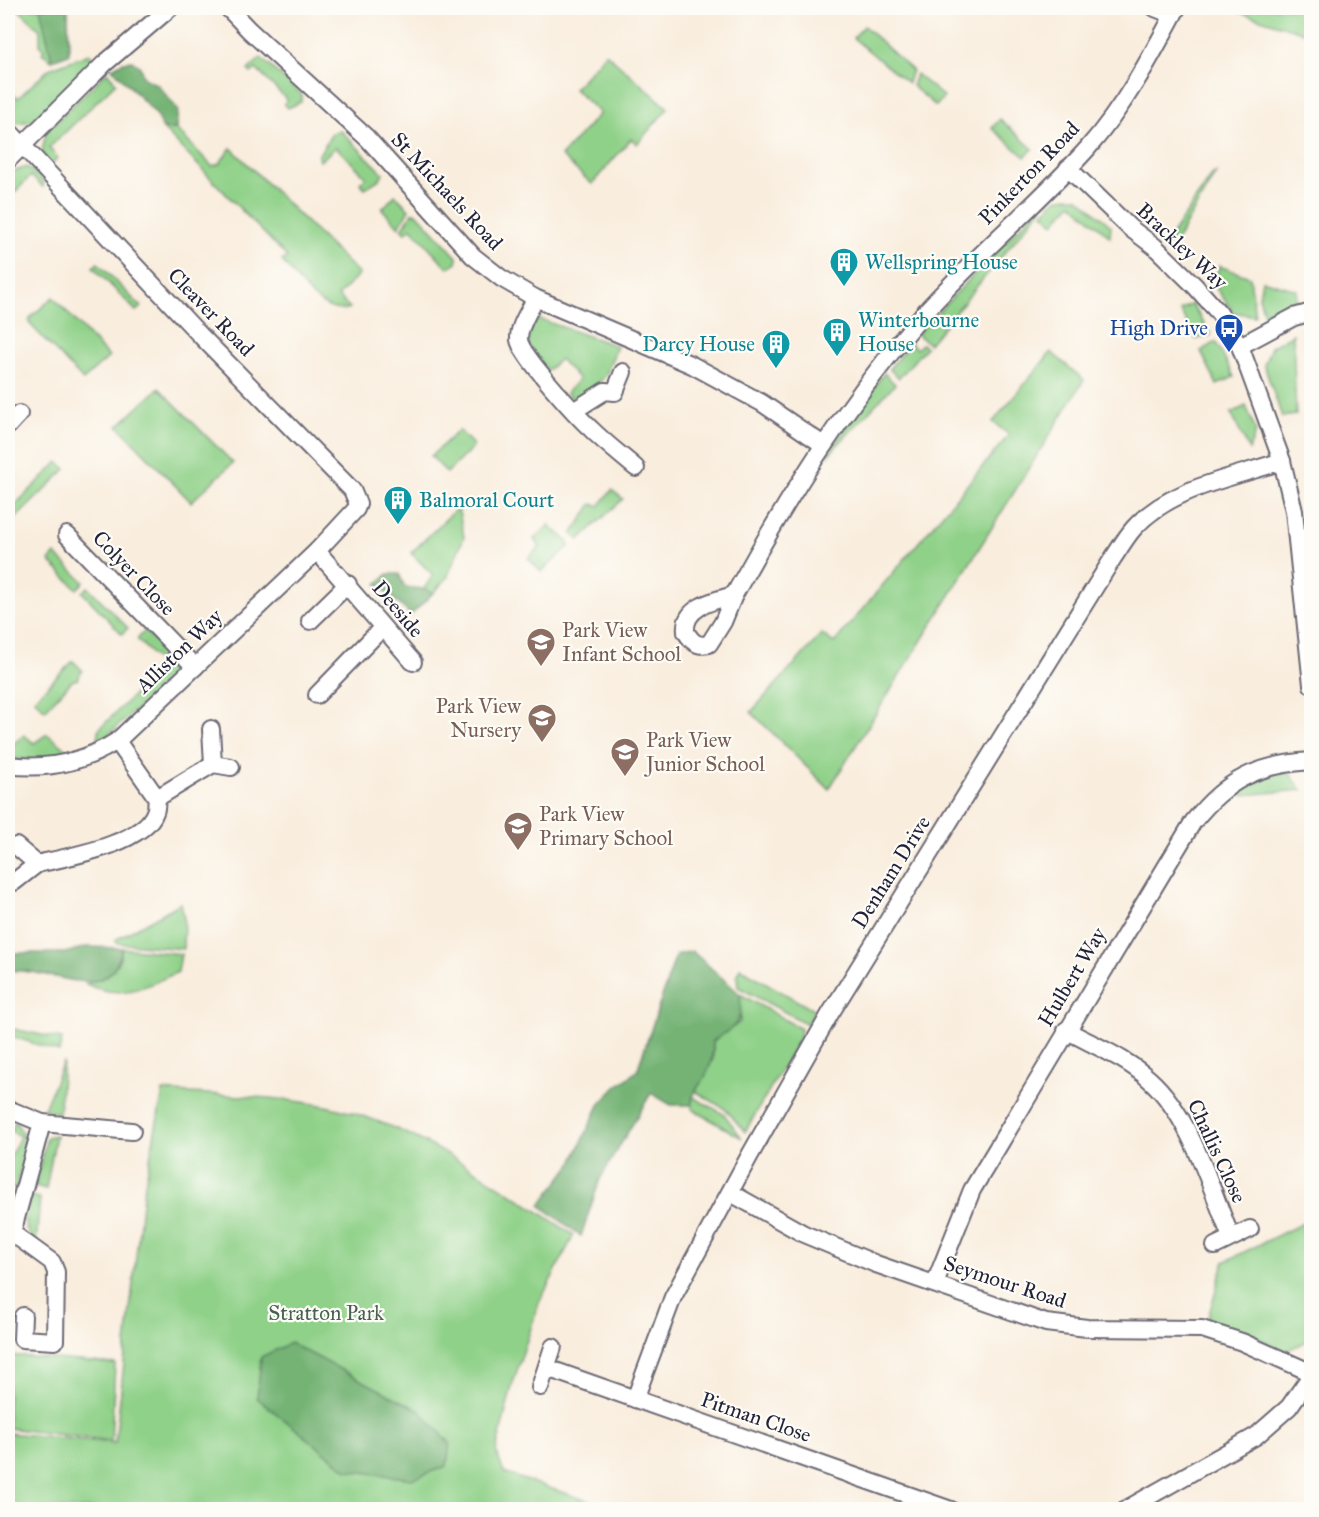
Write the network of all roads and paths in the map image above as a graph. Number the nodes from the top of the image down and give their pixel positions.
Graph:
1 (170, 8) edge
2 (228, 8) edge
3 (1155, 8) edge
4 (1175, 11) edge
5 (8, 130) edge
6 (22, 146) junction
7 (8, 160) edge
8 (1068, 168) junction
9 (534, 298) junction
10 (1311, 312) edge
11 (1240, 346) junction
12 (623, 372) dead end
13 (575, 410) junction
14 (822, 444) junction
15 (1282, 461) junction
16 (636, 468) dead end
17 (353, 513) joint
18 (67, 535) dead end
19 (317, 551) junction
20 (348, 584) junction
21 (734, 594) dead end
22 (310, 621) dead end
23 (382, 628) junction
24 (413, 662) dead end
25 (195, 667) junction
26 (1311, 685) edge
27 (317, 695) dead end
28 (211, 729) dead end
29 (117, 741) junction
30 (1311, 761) edge
31 (213, 764) junction
32 (8, 765) edge
33 (231, 767) dead end
34 (157, 798) junction
35 (16, 846) dead end
36 (37, 864) junction
37 (14, 882) dead end
38 (1066, 1030) junction
39 (8, 1109) edge
40 (42, 1123) junction
41 (132, 1131) dead end
42 (731, 1193) junction
43 (1250, 1229) dead end
44 (10, 1234) edge
45 (1231, 1237) junction
46 (1215, 1246) dead end
47 (935, 1283) junction
48 (23, 1316) dead end
49 (553, 1347) dead end
50 (547, 1368) junction
51 (1311, 1373) edge
52 (540, 1387) dead end
53 (634, 1399) junction
54 (951, 1509) edge
55 (1125, 1509) edge

1 - 6 street
2 - 9 street, St Michaels Road
3 - 4 street
4 - 8 street, Pinkerton Road
5 - 6 street
6 - 7 street
6 - 17 street, Cleaver Road
8 - 11 street, Brackley Way
8 - 14 street, Pinkerton Road
9 - 13 street
9 - 14 street, St Michaels Road
10 - 11 street
11 - 15 street, Brackley Way
12 - 13 street
13 - 16 street
14 - 21 street, Pinkerton Road
15 - 26 street, Brackley Way
15 - 42 street, Denham Drive
17 - 19 street, Alliston Way
18 - 25 street, Colyer Close
19 - 20 street, Deeside
19 - 25 street, Alliston Way
20 - 22 street, Deeside
20 - 23 street, Deeside
23 - 24 street, Deeside
23 - 27 street
25 - 29 street, Alliston Way
28 - 31 street
29 - 32 street, Alliston Way
29 - 34 street
30 - 38 street, Hulbert Way
31 - 33 street
31 - 34 street
34 - 36 street
35 - 36 street
36 - 37 street
38 - 45 street, Challis Close
38 - 47 street, Hulbert Way
39 - 40 street
40 - 41 street
40 - 44 street
42 - 47 street, Seymour Road
42 - 53 street, Denham Drive
43 - 45 street, Challis Close
44 - 48 street
45 - 46 street, Challis Close
47 - 51 street, Seymour Road
49 - 50 street
50 - 52 street
50 - 53 street, Pitman Close
51 - 55 street
53 - 54 street, Pitman Close

